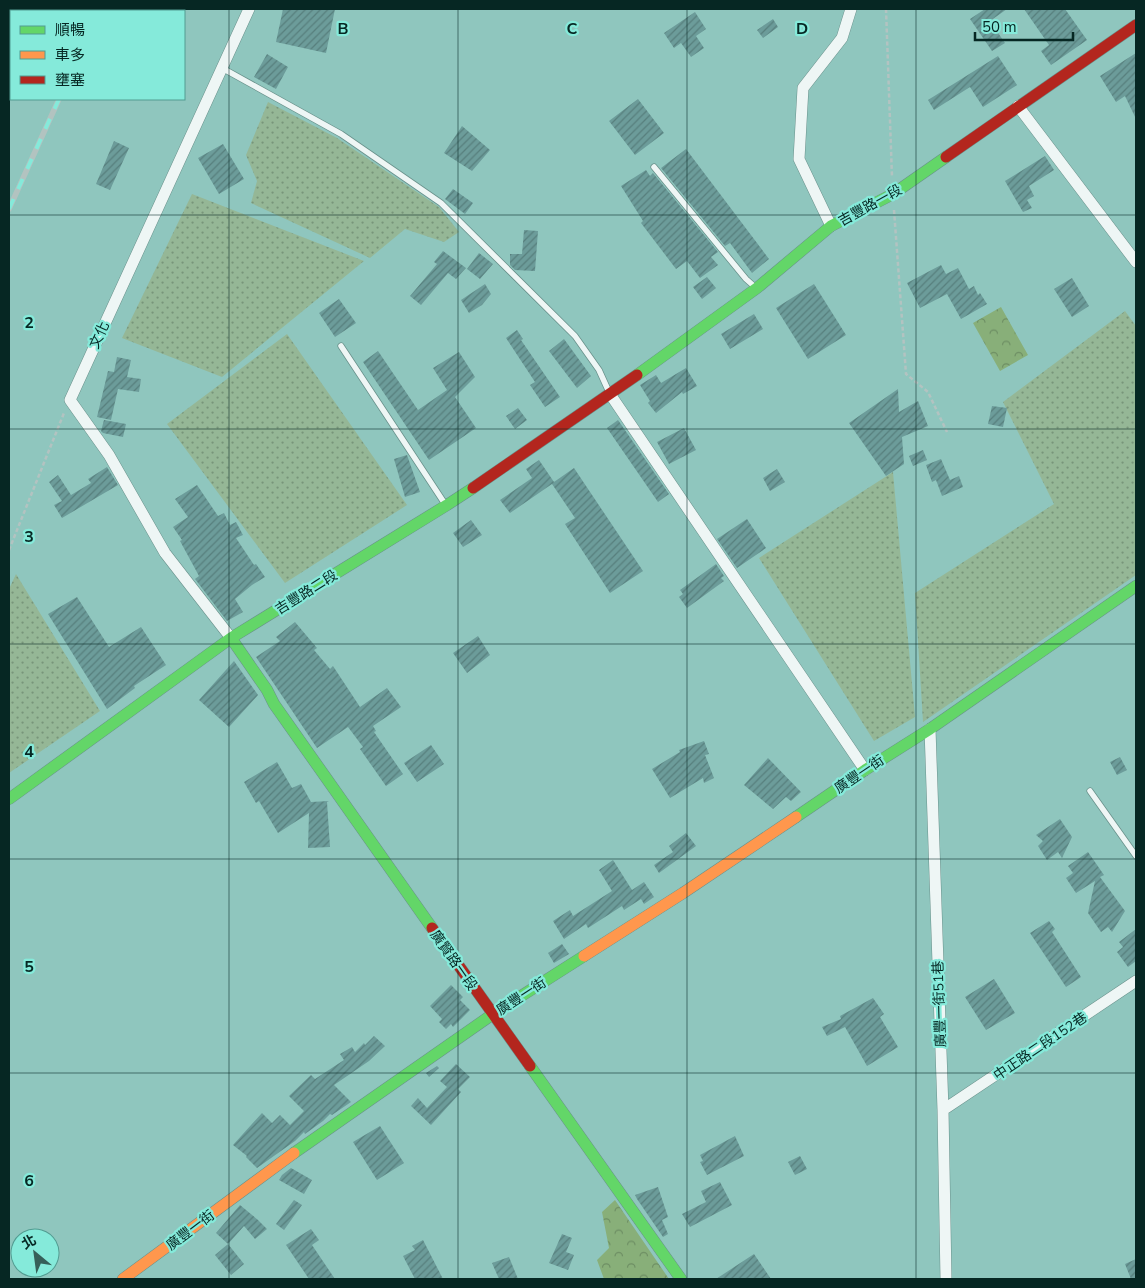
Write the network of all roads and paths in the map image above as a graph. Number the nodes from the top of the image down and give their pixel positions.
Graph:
1 (250, 9) edge
2 (851, 9) edge
3 (886, 9) edge
4 (1136, 26) edge
5 (222, 68) junction
6 (1018, 106) junction
7 (654, 168) dead end
8 (893, 194) junction
9 (831, 226) junction
10 (1136, 262) edge
11 (757, 288) junction
12 (341, 346) dead end
13 (610, 394) junction
14 (70, 400) junction
15 (947, 432) dead end
16 (447, 505) junction
17 (9, 550) edge
18 (1136, 586) edge
19 (231, 638) junction
20 (930, 730) junction
21 (865, 770) junction
22 (1090, 791) dead end
23 (9, 799) edge
24 (1136, 856) edge
25 (1136, 981) edge
26 (493, 1014) junction
27 (943, 1110) junction
28 (123, 1279) edge
29 (681, 1279) edge
30 (946, 1279) edge

1 - 5 street, 文化
2 - 9 street
3 - 8 path
4 - 6 street, 吉豐路一段
5 - 13 lane
5 - 14 street, 文化
6 - 8 street, 吉豐路一段
6 - 10 street
7 - 11 lane
8 - 9 street, 吉豐路一段
8 - 15 path
9 - 11 street, 吉豐路一段
11 - 13 street, 吉豐路一段
12 - 16 lane
13 - 16 street, 吉豐路二段
13 - 21 street
14 - 17 path
14 - 19 street
16 - 19 street, 吉豐路二段
18 - 20 street, 廣豐一街
19 - 23 street, 吉豐路二段
19 - 26 street, 廣賢路一段
20 - 21 street, 廣豐一街
20 - 27 street, 廣豐一街51巷
21 - 26 street, 廣豐一街
22 - 24 lane
25 - 27 street, 中正路二段152巷
26 - 28 street, 廣豐一街
26 - 29 street, 廣賢路一段
27 - 30 street, 廣豐一街51巷

